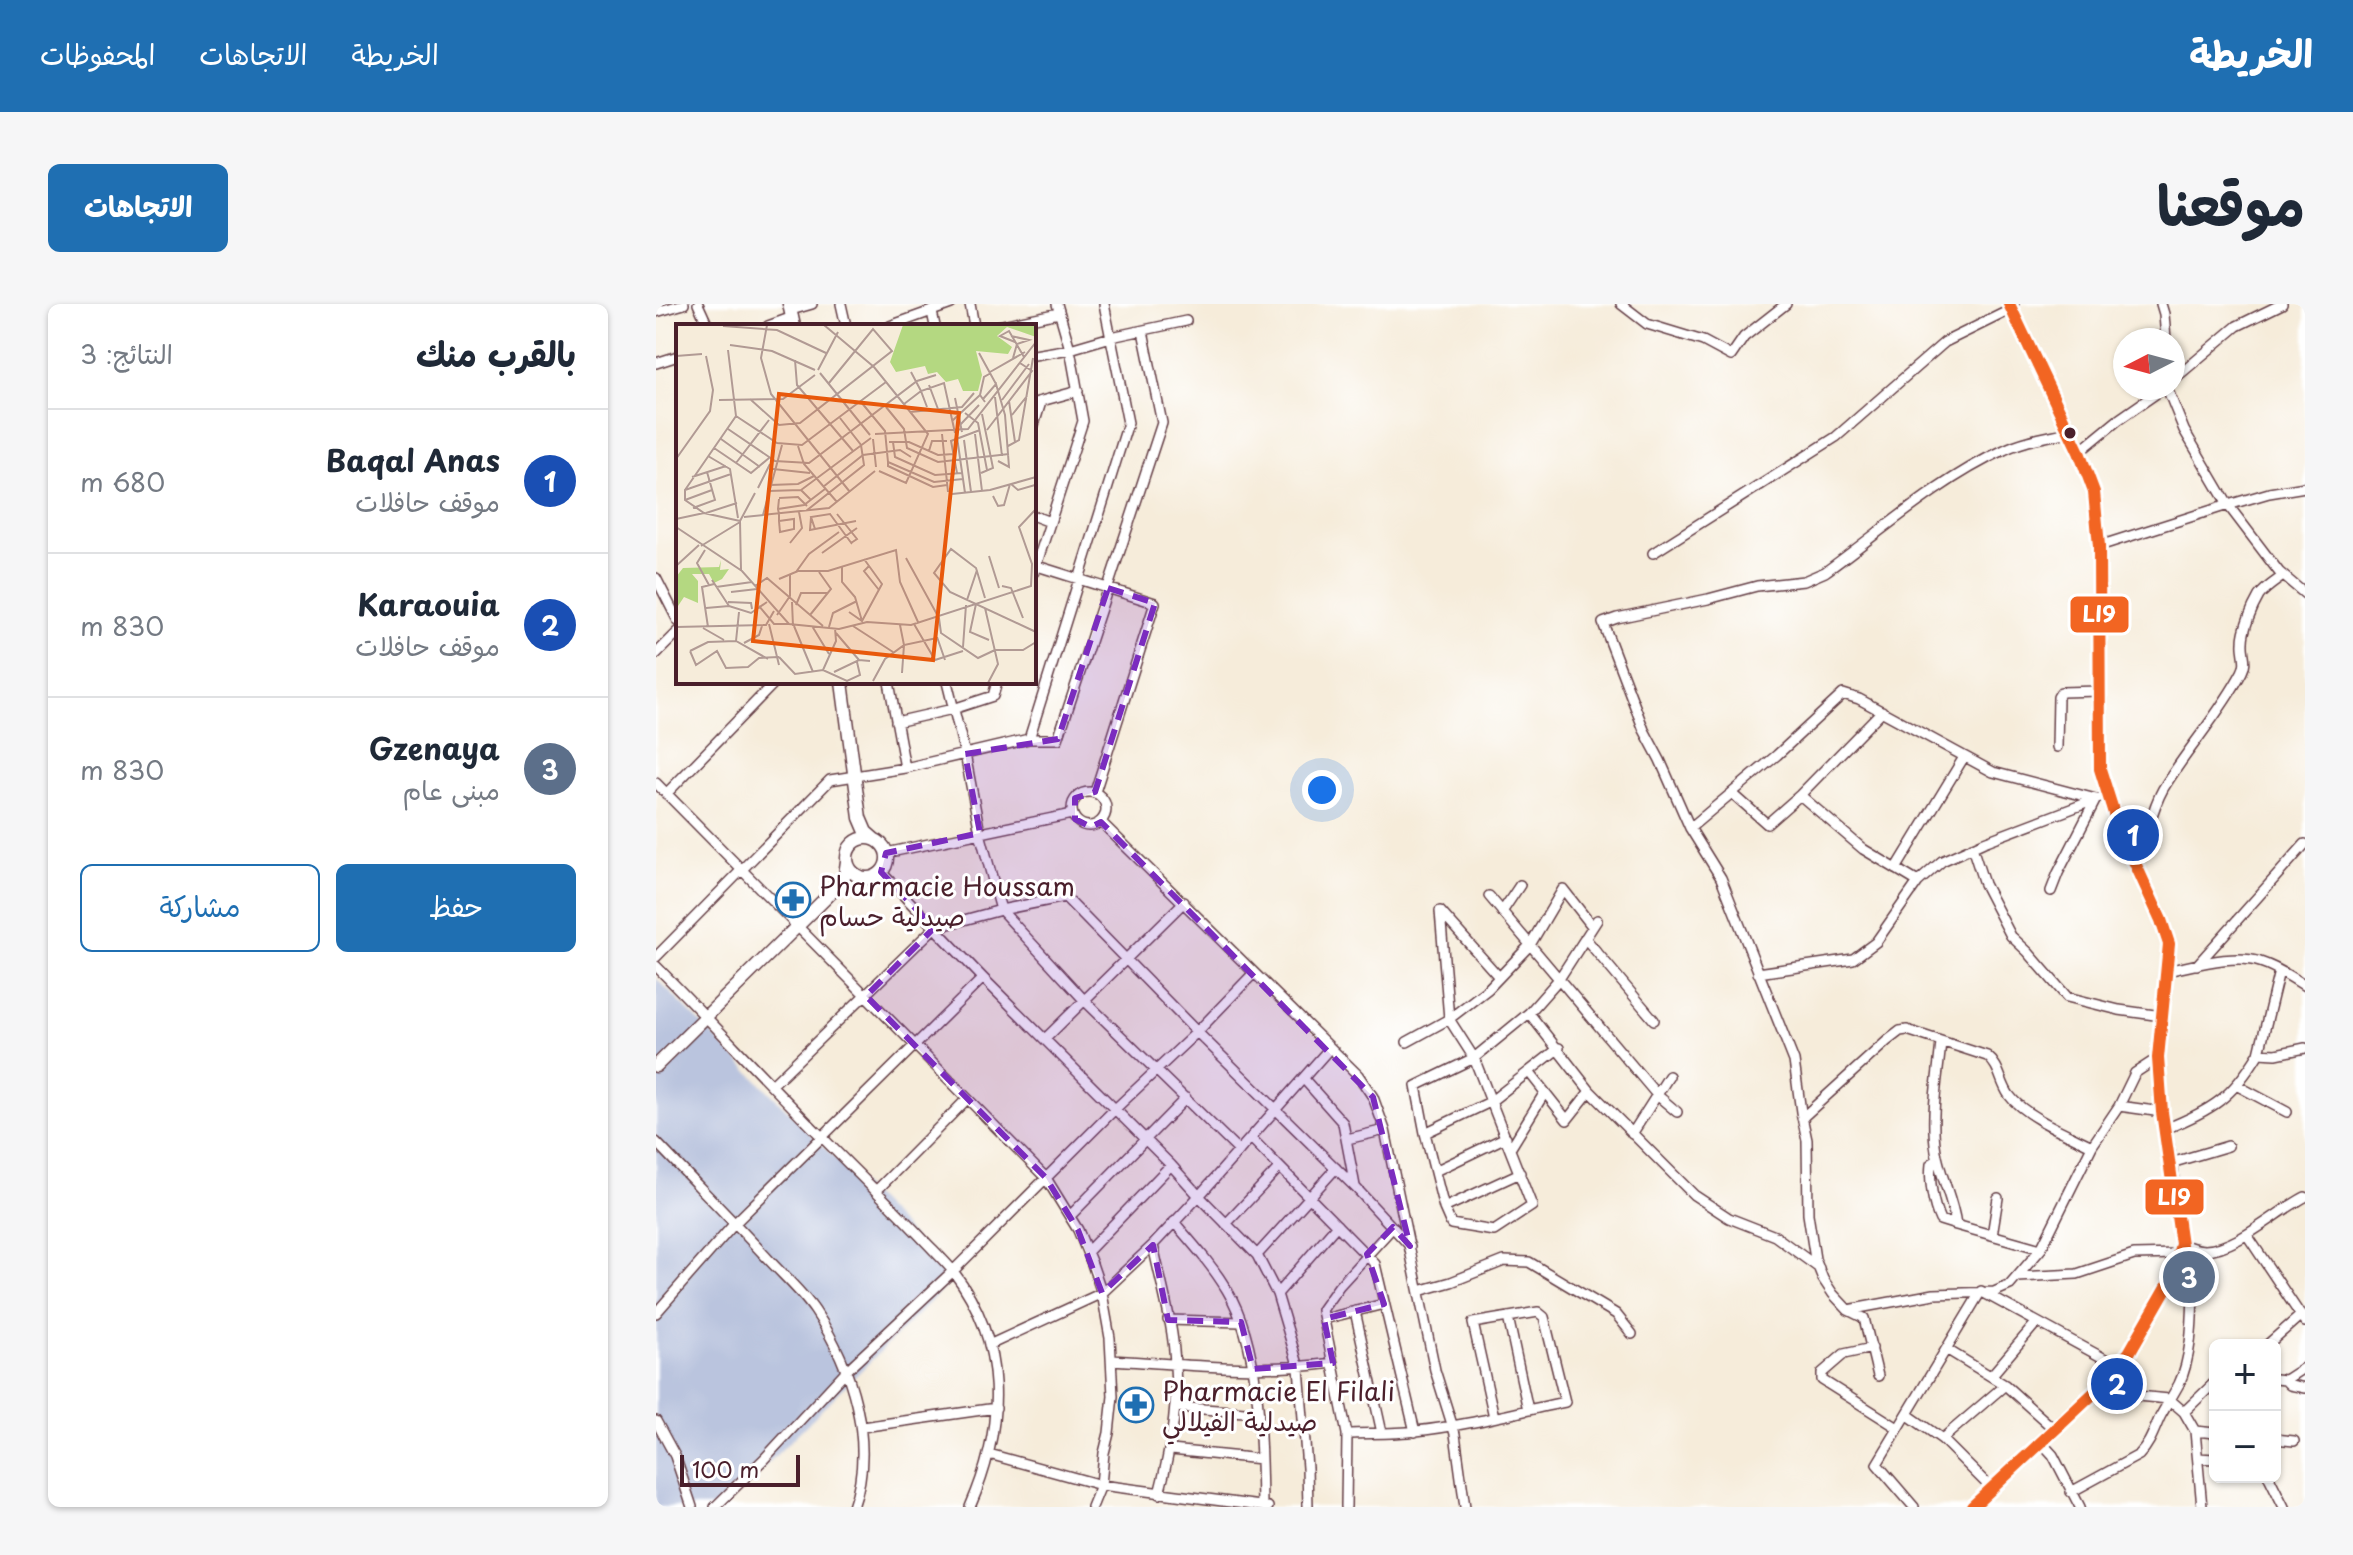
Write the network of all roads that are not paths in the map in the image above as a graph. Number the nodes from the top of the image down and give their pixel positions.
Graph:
1 (684, 304) edge
2 (698, 304) edge
3 (812, 304) edge
4 (841, 304) edge
5 (951, 304) edge
6 (970, 304) edge
7 (1104, 304) edge
8 (1621, 304) edge
9 (1786, 304) edge
10 (2161, 304) edge
11 (2282, 304) edge
12 (2011, 306) edge
13 (1058, 309) edge
14 (656, 312) edge
15 (932, 312) junction
16 (792, 314) edge
17 (1186, 321) dead end
18 (707, 324) edge
19 (772, 324) edge
20 (846, 324) edge
21 (896, 324) edge
22 (935, 324) edge
23 (974, 324) edge
24 (1004, 324) edge
25 (2165, 328) edge
26 (1143, 331) junction
27 (1111, 337) junction
28 (1070, 349) junction
29 (1036, 355) edge
30 (676, 357) edge
31 (656, 363) edge
32 (2185, 370) edge
33 (1078, 391) junction
34 (2147, 400) edge
35 (2170, 400) edge
36 (1037, 403) edge
37 (2069, 432) junction
38 (2079, 452) junction
39 (2305, 487) edge
40 (2228, 505) junction
41 (1036, 517) edge
42 (1050, 522) junction
43 (2099, 546) junction
44 (1653, 553) dead end
45 (1036, 564) edge
46 (1036, 567) edge
47 (2283, 576) junction
48 (656, 578) edge
49 (1079, 578) junction
50 (1108, 588) junction
51 (2305, 594) edge
52 (676, 617) edge
53 (676, 634) edge
54 (656, 638) edge
55 (660, 650) edge
56 (773, 684) edge
57 (842, 684) edge
58 (889, 684) edge
59 (947, 684) edge
60 (996, 684) edge
61 (2100, 691) junction
62 (953, 709) junction
63 (1882, 711) junction
64 (896, 722) junction
65 (1029, 739) junction
66 (2057, 747) dead end
67 (965, 754) junction
68 (1964, 757) junction
69 (905, 768) junction
70 (855, 776) junction
71 (656, 783) edge
72 (1095, 792) junction
73 (1732, 793) junction
74 (666, 794) junction
75 (1800, 795) junction
76 (2102, 798) junction
77 (1072, 814) junction
78 (860, 818) junction
79 (1101, 822) junction
80 (1690, 828) junction
81 (980, 833) junction
82 (874, 839) junction
83 (853, 843) junction
84 (2305, 844) edge
85 (1972, 847) junction
86 (886, 853) junction
87 (847, 861) junction
88 (2135, 864) junction
89 (740, 869) junction
90 (1896, 869) junction
91 (881, 872) junction
92 (863, 878) junction
93 (1918, 882) junction
94 (840, 884) junction
95 (1520, 885) dead end
96 (2051, 891) dead end
97 (1489, 896) dead end
98 (1184, 902) junction
99 (1001, 910) junction
100 (1502, 912) junction
101 (797, 927) junction
102 (934, 928) junction
103 (1585, 938) junction
104 (1530, 945) junction
105 (656, 957) edge
106 (1125, 959) junction
107 (2197, 965) junction
108 (656, 966) edge
109 (2166, 971) junction
110 (2279, 971) junction
111 (1254, 973) junction
112 (1758, 973) junction
113 (1499, 977) junction
114 (983, 978) junction
115 (1559, 979) junction
116 (2305, 986) edge
117 (866, 996) junction
118 (1084, 1000) junction
119 (1529, 1013) junction
120 (706, 1016) junction
121 (2162, 1016) junction
122 (1449, 1019) junction
123 (1654, 1020) dead end
124 (1197, 1032) junction
125 (1045, 1039) junction
126 (1407, 1042) dead end
127 (1941, 1042) junction
128 (915, 1045) junction
129 (1559, 1048) junction
130 (2305, 1048) edge
131 (1329, 1049) junction
132 (2259, 1053) junction
133 (1474, 1058) junction
134 (2158, 1058) junction
135 (656, 1066) edge
136 (1155, 1071) junction
137 (1529, 1072) junction
138 (1669, 1076) dead end
139 (1303, 1078) junction
140 (772, 1085) junction
141 (2236, 1085) junction
142 (1590, 1091) junction
143 (1545, 1092) junction
144 (1657, 1095) junction
145 (1186, 1098) junction
146 (967, 1099) junction
147 (1491, 1101) junction
148 (2119, 1106) junction
149 (1114, 1110) junction
150 (1277, 1110) junction
151 (1677, 1112) dead end
152 (2162, 1112) junction
153 (2287, 1112) dead end
154 (1802, 1118) junction
155 (2165, 1129) junction
156 (1385, 1130) junction
157 (1425, 1133) junction
158 (1632, 1134) junction
159 (822, 1137) junction
160 (1506, 1137) junction
161 (1251, 1138) junction
162 (1347, 1139) junction
163 (1146, 1140) junction
164 (656, 1142) edge
165 (2092, 1146) junction
166 (2228, 1146) dead end
167 (1510, 1149) junction
168 (1239, 1151) junction
169 (1938, 1160) junction
170 (2171, 1163) junction
171 (1171, 1165) junction
172 (1279, 1168) junction
173 (1336, 1168) junction
174 (1435, 1171) junction
175 (1520, 1173) junction
176 (1046, 1178) junction
177 (1356, 1188) junction
178 (877, 1190) junction
179 (1199, 1196) junction
180 (1310, 1197) junction
181 (2305, 1197) edge
182 (1998, 1198) dead end
183 (1444, 1208) junction
184 (1070, 1216) junction
185 (1174, 1222) junction
186 (735, 1223) junction
187 (1226, 1224) junction
188 (1337, 1225) junction
189 (1956, 1225) junction
190 (1393, 1227) junction
191 (1992, 1235) junction
192 (2247, 1235) junction
193 (1153, 1245) junction
194 (1410, 1246) junction
195 (2041, 1249) junction
196 (2180, 1249) junction
197 (2203, 1250) junction
198 (1087, 1252) junction
199 (1367, 1254) junction
200 (1257, 1255) junction
201 (1819, 1268) junction
202 (953, 1271) junction
203 (2018, 1277) junction
204 (2172, 1278) junction
205 (1419, 1291) junction
206 (1981, 1291) junction
207 (2193, 1292) junction
208 (1102, 1293) junction
209 (1277, 1294) junction
210 (1384, 1304) junction
211 (1848, 1310) junction
212 (1355, 1311) junction
213 (656, 1313) edge
214 (1508, 1317) junction
215 (2303, 1318) edge
216 (1324, 1319) junction
217 (1168, 1320) junction
218 (1241, 1322) junction
219 (2037, 1322) junction
220 (1632, 1334) dead end
221 (2275, 1339) edge
222 (989, 1345) junction
223 (1872, 1348) junction
224 (1946, 1349) junction
225 (1113, 1360) junction
226 (1333, 1363) junction
227 (1175, 1364) junction
228 (2118, 1366) junction
229 (2305, 1367) edge
230 (1299, 1368) junction
231 (1253, 1369) junction
232 (846, 1371) junction
233 (1878, 1376) dead end
234 (1991, 1376) junction
235 (2281, 1379) edge
236 (2281, 1380) edge
237 (2005, 1385) junction
238 (2209, 1388) edge
239 (2305, 1388) edge
240 (2095, 1392) junction
241 (2169, 1399) junction
242 (1175, 1407) junction
243 (996, 1408) junction
244 (1528, 1410) junction
245 (2184, 1412) junction
246 (1259, 1413) junction
247 (1908, 1415) junction
248 (1494, 1417) junction
249 (656, 1421) edge
250 (1452, 1426) junction
251 (862, 1427) junction
252 (1898, 1428) junction
253 (2055, 1430) junction
254 (2195, 1431) junction
255 (1415, 1432) junction
256 (2209, 1432) edge
257 (1382, 1433) junction
258 (1347, 1434) junction
259 (1942, 1439) junction
260 (2281, 1440) edge
261 (2294, 1441) dead end
262 (2042, 1443) junction
263 (1171, 1450) junction
264 (989, 1454) junction
265 (2198, 1458) junction
266 (1261, 1459) junction
267 (2209, 1459) edge
268 (2272, 1483) edge
269 (1101, 1485) junction
270 (1992, 1489) junction
271 (2071, 1492) junction
272 (1159, 1494) junction
273 (692, 1507) edge
274 (715, 1507) edge
275 (853, 1507) edge
276 (970, 1507) edge
277 (1092, 1507) edge
278 (1265, 1507) edge
279 (1308, 1507) edge
280 (1346, 1507) edge
281 (1465, 1507) edge
282 (1914, 1507) edge
283 (1972, 1507) edge
284 (2080, 1507) edge
285 (2202, 1507) edge
286 (2284, 1507) edge

1 - 14 street
2 - 18 street
3 - 16 street
4 - 20 street
5 - 15 street
6 - 23 street
7 - 27 street
8 - 9 street
10 - 25 street
11 - 32 street
12 - 37 street
12 - 44 street
13 - 24 street
13 - 28 street
15 - 21 street
15 - 22 street
16 - 19 street
17 - 26 street
26 - 27 street
26 - 50 street
27 - 28 street
27 - 49 street
28 - 29 street
28 - 33 street
30 - 31 street
33 - 36 street
33 - 42 street
34 - 38 street
35 - 40 street
37 - 38 street
37 - 80 street
38 - 43 street
39 - 40 street
40 - 43 street
40 - 47 street
41 - 42 street
42 - 45 street
43 - 61 street
46 - 49 street
47 - 51 street
47 - 88 street
48 - 52 street
49 - 50 street
49 - 65 street
50 - 65 street
50 - 72 street
53 - 55 street
54 - 55 street
56 - 74 street
57 - 70 street
58 - 64 street
59 - 62 street
60 - 62 street
61 - 66 street
61 - 76 street
62 - 64 street
62 - 67 street
63 - 68 street
63 - 73 street
63 - 75 street
64 - 69 street
65 - 67 street
67 - 69 street
67 - 81 street
68 - 76 street
68 - 90 street
69 - 70 street
70 - 78 street
70 - 89 street
71 - 74 street
72 - 77 street
72 - 79 street
73 - 75 street
73 - 80 street
74 - 89 street
75 - 90 street
76 - 85 street
76 - 88 street
76 - 96 street
77 - 79 street
77 - 81 street
78 - 82 street
78 - 83 street
79 - 98 street
80 - 112 street
81 - 86 street
81 - 99 street
82 - 83 street
82 - 86 street
83 - 87 street
84 - 107 street
85 - 93 street
85 - 121 street
86 - 91 street
87 - 92 street
87 - 94 street
88 - 109 street
89 - 101 street
89 - 105 street
90 - 93 street
91 - 92 street
91 - 102 street
92 - 94 street
93 - 112 street
94 - 101 street
95 - 100 street
97 - 100 street
98 - 106 street
98 - 111 street
99 - 102 street
99 - 106 street
99 - 118 street
100 - 104 street
101 - 117 street
101 - 120 street
102 - 114 street
102 - 117 street
103 - 104 street
103 - 115 street
103 - 123 street
104 - 113 street
104 - 115 street
106 - 118 street
106 - 124 street
107 - 109 street
107 - 110 street
108 - 120 street
109 - 121 street
110 - 116 street
110 - 132 street
111 - 124 street
111 - 131 street
112 - 154 street
113 - 122 street
113 - 122 street
114 - 125 street
114 - 128 street
115 - 119 street
115 - 144 street
117 - 128 street
117 - 140 street
118 - 125 street
118 - 136 street
119 - 129 street
119 - 133 street
120 - 135 street
120 - 140 street
121 - 134 street
122 - 126 street
122 - 133 street
124 - 136 street
124 - 150 street
125 - 149 street
127 - 154 street
127 - 165 street
127 - 169 street
128 - 146 street
128 - 159 street
129 - 137 street
129 - 142 street
130 - 132 street
131 - 139 street
131 - 156 street
132 - 141 street
133 - 147 street
133 - 157 street
134 - 148 street
134 - 152 street
136 - 145 street
136 - 149 street
137 - 143 street
137 - 147 street
138 - 144 street
139 - 150 street
139 - 162 street
140 - 159 street
141 - 153 street
141 - 155 street
142 - 143 street
142 - 158 street
143 - 167 street
144 - 151 street
144 - 158 street
145 - 163 street
145 - 168 street
146 - 176 street
146 - 178 street
147 - 157 street
147 - 160 street
148 - 152 street
148 - 165 street
149 - 163 street
149 - 176 street
150 - 161 street
150 - 173 street
152 - 155 street
154 - 201 street
155 - 170 street
156 - 162 street
156 - 194 street
157 - 174 street
158 - 201 street
159 - 178 street
159 - 186 street
160 - 167 street
160 - 174 street
161 - 168 street
161 - 172 street
162 - 177 street
163 - 171 street
163 - 184 street
164 - 186 street
165 - 195 street
166 - 170 street
167 - 175 street
168 - 179 street
169 - 189 street
169 - 189 street
170 - 196 street
171 - 179 street
171 - 198 street
172 - 180 street
172 - 187 street
173 - 177 street
173 - 180 street
174 - 183 street
175 - 183 street
175 - 183 street
176 - 184 street
176 - 202 street
177 - 190 street
178 - 202 street
179 - 185 street
179 - 187 street
180 - 188 street
180 - 200 street
181 - 192 street
182 - 191 street
184 - 198 street
185 - 193 street
185 - 218 street
186 - 213 street
186 - 232 street
187 - 200 street
188 - 199 street
188 - 209 street
189 - 191 street
190 - 194 street
190 - 199 street
191 - 195 street
192 - 197 street
192 - 215 street
193 - 208 street
193 - 217 street
194 - 205 street
195 - 203 street
196 - 197 street
196 - 203 street
196 - 204 street
197 - 207 street
198 - 208 street
199 - 210 street
199 - 216 street
200 - 209 street
201 - 211 street
202 - 222 street
202 - 232 street
203 - 206 street
204 - 207 street
204 - 228 street
205 - 220 street
205 - 250 street
206 - 211 street
206 - 219 street
206 - 224 street
207 - 241 street
208 - 222 street
208 - 225 street
209 - 230 street
210 - 212 street
210 - 255 street
211 - 223 street
212 - 216 street
212 - 257 street
214 - 244 street
214 - 244 street
214 - 248 street
215 - 221 street
216 - 226 street
217 - 218 street
217 - 227 street
218 - 231 street
219 - 228 street
219 - 234 street
222 - 243 street
223 - 233 street
223 - 252 street
224 - 234 street
224 - 247 street
225 - 227 street
225 - 269 street
226 - 230 street
226 - 258 street
227 - 231 street
227 - 242 street
228 - 240 street
229 - 235 street
230 - 231 street
230 - 279 street
231 - 246 street
232 - 251 street
232 - 274 street
234 - 237 street
236 - 239 street
237 - 253 street
237 - 259 street
238 - 245 street
240 - 241 street
240 - 253 street
241 - 245 street
241 - 271 street
242 - 246 street
242 - 263 street
243 - 251 street
243 - 264 street
244 - 248 street
245 - 254 street
246 - 266 street
247 - 252 street
247 - 259 street
248 - 250 street
249 - 273 street
250 - 255 street
250 - 281 street
251 - 275 street
252 - 282 street
253 - 262 street
254 - 256 street
254 - 265 street
255 - 257 street
257 - 258 street
258 - 280 street
259 - 270 street
260 - 261 street
262 - 270 street
262 - 271 street
263 - 266 street
263 - 272 street
264 - 269 street
264 - 276 street
265 - 267 street
265 - 285 street
266 - 278 street
268 - 286 street
269 - 272 street
269 - 277 street
270 - 283 street
271 - 284 street
272 - 278 street

